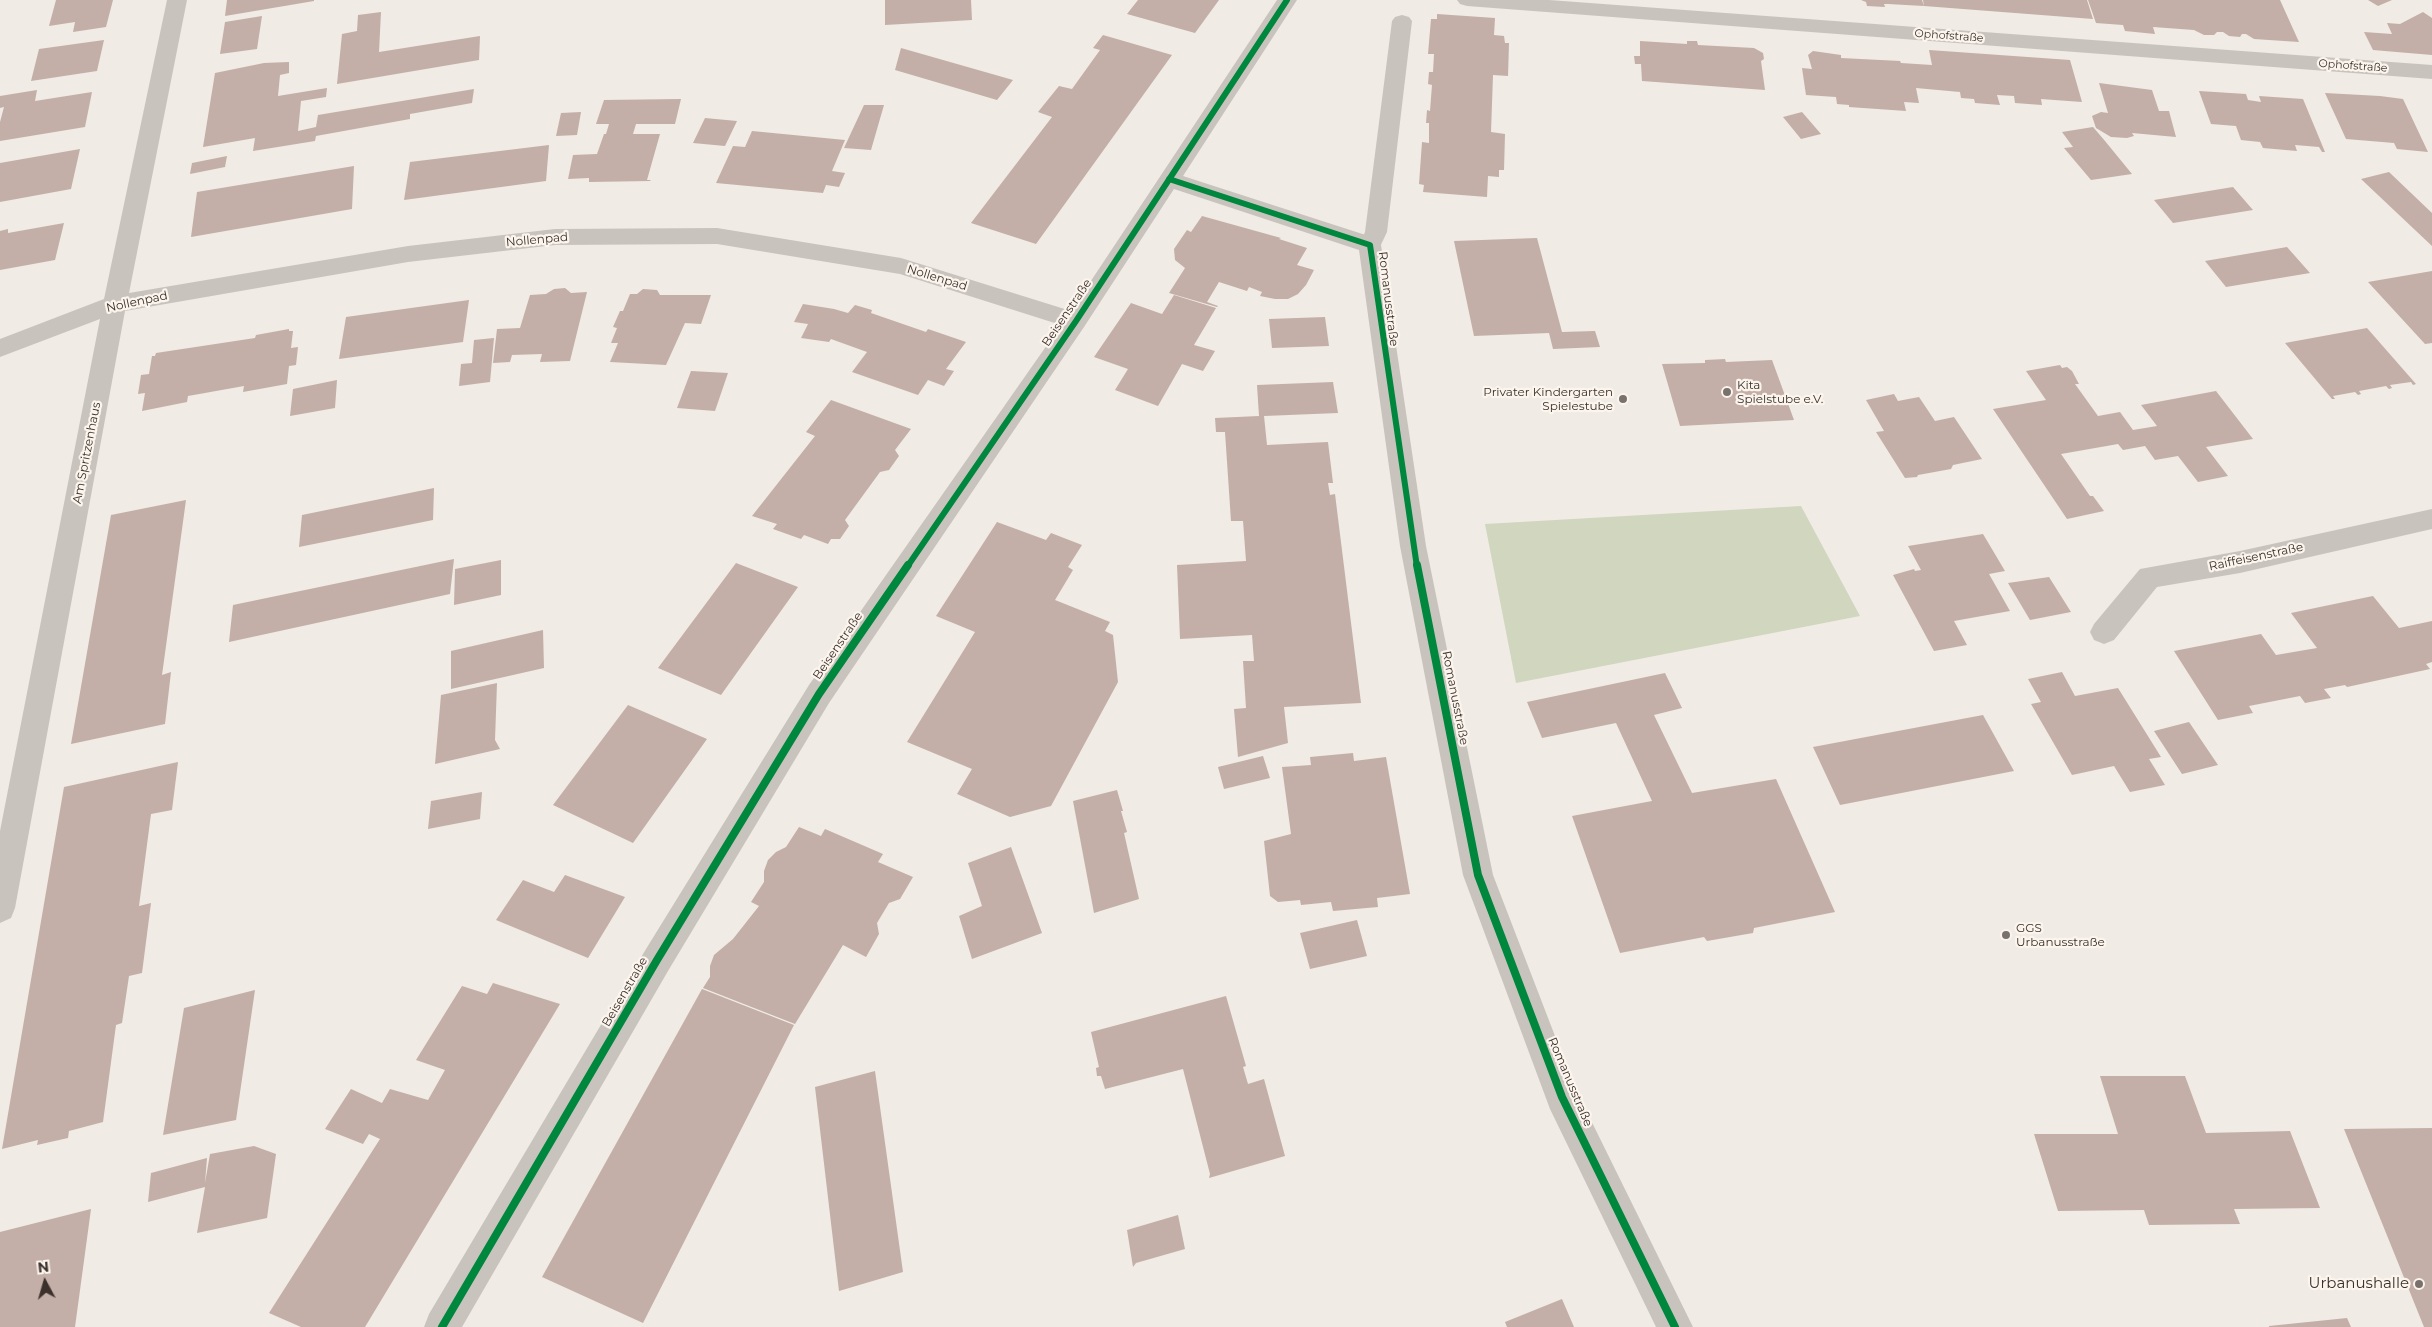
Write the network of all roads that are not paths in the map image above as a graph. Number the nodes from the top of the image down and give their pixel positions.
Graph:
1 (177, 0) edge
2 (1287, 0) edge
3 (1467, 0) edge
4 (1402, 21) dead end
5 (2432, 72) edge
6 (1169, 178) junction
7 (1370, 245) junction
8 (115, 304) junction
9 (1076, 321) junction
10 (0, 348) edge
11 (2432, 519) edge
12 (2104, 632) dead end
13 (0, 908) edge
14 (442, 1327) edge
15 (1675, 1327) edge

1 - 8 street, Am Spritzenhaus
2 - 6 street, Beisenstraße
3 - 5 street, Ophofstraße
4 - 7 street
6 - 7 street, Romanusstraße
6 - 9 street, Beisenstraße
7 - 15 street, Romanusstraße
8 - 9 street, Nollenpad
8 - 10 street, Nollenpad
8 - 13 street, Am Spritzenhaus
9 - 14 street, Beisenstraße
11 - 12 street, Raiffeisenstraße

